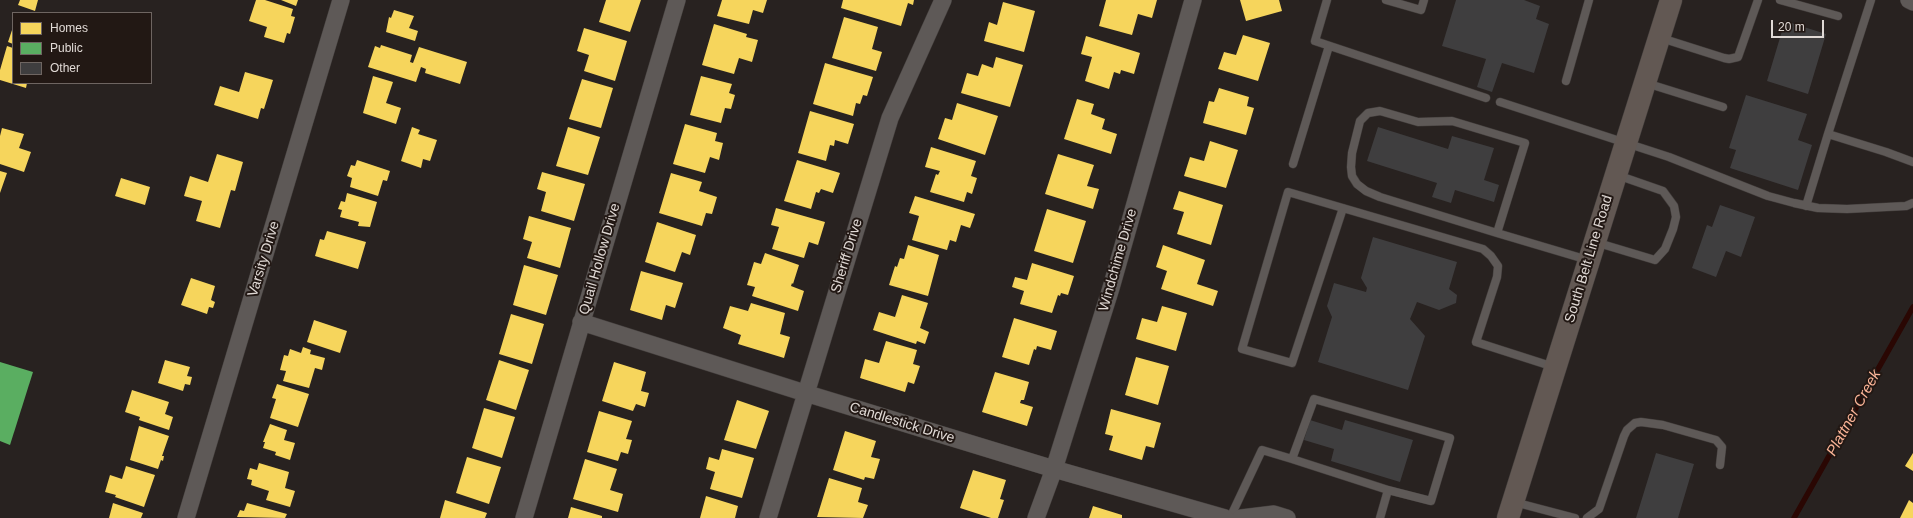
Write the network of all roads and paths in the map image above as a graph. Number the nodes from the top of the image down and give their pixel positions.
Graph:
1 (341, 0) edge
2 (676, 0) edge
3 (943, 0) edge
4 (1193, 0) edge
5 (1327, 0) edge
6 (1386, 0) edge
7 (1424, 0) edge
8 (1589, 0) edge
9 (1671, 0) edge
10 (1758, 0) edge
11 (1780, 0) edge
12 (1871, 0) edge
13 (1909, 0) edge
14 (1913, 2) edge
15 (1838, 16) dead end
16 (1659, 38) junction
17 (1329, 46) junction
18 (1566, 81) dead end
19 (1644, 83) junction
20 (1486, 98) dead end
21 (1500, 102) dead end
22 (1723, 107) dead end
23 (1828, 134) junction
24 (1625, 144) junction
25 (1913, 162) edge
26 (1293, 164) dead end
27 (1615, 175) junction
28 (1913, 203) edge
29 (1806, 206) junction
30 (1343, 208) junction
31 (1497, 233) junction
32 (1592, 251) junction
33 (581, 322) junction
34 (1555, 368) junction
35 (805, 393) junction
36 (1292, 459) junction
37 (1720, 464) dead end
38 (1054, 469) junction
39 (1388, 490) junction
40 (1510, 510) edge
41 (186, 518) edge
42 (524, 518) edge
43 (768, 518) edge
44 (1036, 518) edge
45 (1225, 518) edge
46 (1230, 518) edge
47 (1241, 518) edge
48 (1287, 518) edge
49 (1380, 518) edge
50 (1575, 518) edge
51 (1587, 518) edge

1 - 41 street, Varsity Drive
2 - 33 street, Quail Hollow Drive
3 - 35 street, Sheriff Drive
4 - 38 street, Windchime Drive
5 - 17 lane
6 - 7 lane
8 - 18 lane
9 - 16 main road, South Belt Line Road
10 - 16 lane
11 - 15 lane
12 - 23 lane
13 - 14 street
16 - 19 main road, South Belt Line Road
17 - 20 lane
17 - 26 lane
19 - 22 lane
19 - 24 main road, South Belt Line Road
21 - 24 lane
23 - 25 lane
23 - 29 lane
24 - 27 main road, South Belt Line Road
24 - 29 lane
27 - 32 main road, South Belt Line Road
27 - 32 lane
28 - 29 lane
30 - 30 lane
30 - 34 lane
31 - 31 lane
31 - 32 lane
32 - 34 main road, South Belt Line Road
33 - 35 street, Candlestick Drive
33 - 42 street, Quail Hollow Drive
34 - 40 main road, South Belt Line Road
35 - 38 street, Candlestick Drive
35 - 43 street, Sheriff Drive
36 - 39 lane
36 - 39 lane
36 - 46 lane
37 - 51 lane
38 - 44 street, Windchime Drive
38 - 45 street, Candlestick Drive
39 - 49 lane
40 - 50 lane
47 - 48 street

